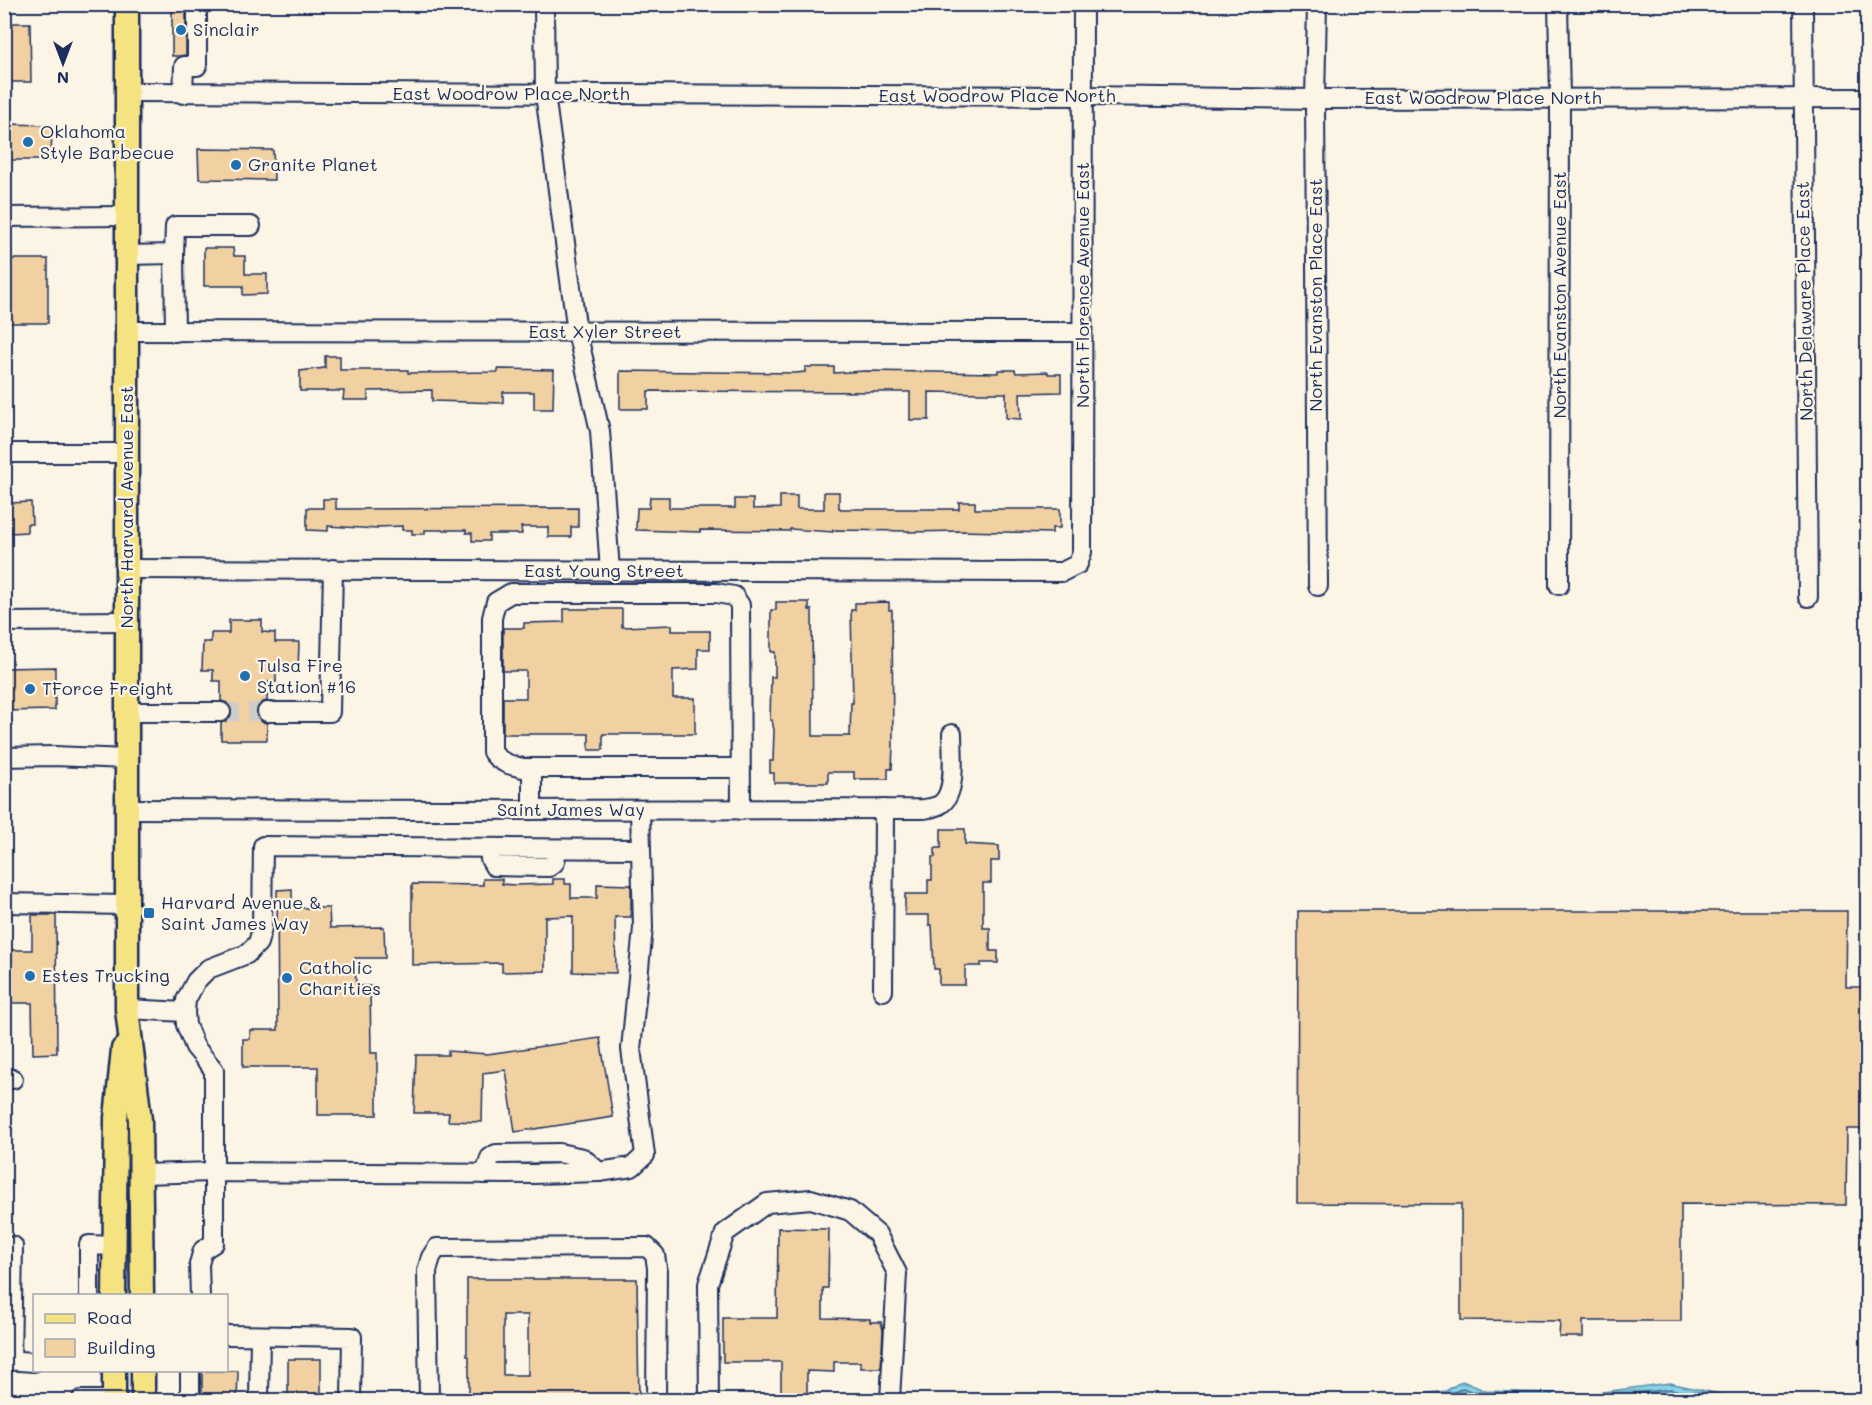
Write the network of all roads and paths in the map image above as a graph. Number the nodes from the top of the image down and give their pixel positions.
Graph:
1 (127, 4) edge
2 (197, 4) edge
3 (544, 4) edge
4 (1083, 4) edge
5 (1317, 4) edge
6 (1558, 4) edge
7 (1803, 4) edge
8 (127, 92) junction
9 (183, 94) junction
10 (545, 94) junction
11 (1084, 96) junction
12 (1560, 97) junction
13 (1803, 98) junction
14 (1868, 98) edge
15 (1315, 99) junction
16 (127, 216) junction
17 (4, 217) edge
18 (251, 226) dead end
19 (174, 254) junction
20 (127, 255) junction
21 (127, 331) junction
22 (175, 332) junction
23 (577, 332) junction
24 (1082, 332) junction
25 (4, 453) edge
26 (127, 453) junction
27 (1078, 564) joint
28 (127, 569) junction
29 (333, 569) junction
30 (610, 571) junction
31 (1559, 585) dead end
32 (1318, 586) dead end
33 (1808, 597) dead end
34 (127, 621) junction
35 (4, 622) edge
36 (127, 712) junction
37 (221, 712) tunnel mouth
38 (267, 712) tunnel mouth
39 (952, 734) dead end
40 (4, 757) edge
41 (127, 759) junction
42 (532, 768) junction
43 (740, 768) junction
44 (127, 809) junction
45 (884, 809) junction
46 (532, 810) junction
47 (640, 810) junction
48 (741, 810) junction
49 (640, 849) junction
50 (4, 903) edge
51 (127, 905) junction
52 (884, 991) dead end
53 (128, 1009) junction
54 (185, 1012) junction
55 (214, 1172) junction
56 (141, 1174) junction
57 (13, 1246) dead end
58 (115, 1246) junction
59 (89, 1294) edge
60 (114, 1294) edge
61 (142, 1294) edge
62 (200, 1294) edge
63 (228, 1335) edge
64 (260, 1336) junction
65 (8, 1360) edge
66 (33, 1362) edge
67 (114, 1372) edge
68 (143, 1372) edge
69 (190, 1372) edge
70 (81, 1401) edge
71 (111, 1401) edge
72 (143, 1401) edge
73 (190, 1401) edge
74 (259, 1401) edge
75 (351, 1401) edge
76 (429, 1401) edge
77 (656, 1401) edge
78 (710, 1401) edge
79 (890, 1401) edge

1 - 8 main road, North Harvard Avenue East
2 - 9 street
3 - 10 street
4 - 11 street, North Florence Avenue East
5 - 15 street, North Evanston Place East
6 - 12 street, North Evanston Avenue East
7 - 13 street, North Delaware Place East
8 - 9 street, East Woodrow Place North
8 - 16 main road, North Harvard Avenue East
9 - 10 street, East Woodrow Place North
10 - 11 street, East Woodrow Place North
10 - 23 street
11 - 15 street, East Woodrow Place North
11 - 24 street, North Florence Avenue East
12 - 13 street, East Woodrow Place North
12 - 15 street, East Woodrow Place North
12 - 31 street, North Evanston Avenue East
13 - 14 street, East Woodrow Place North
13 - 33 street, North Delaware Place East
15 - 32 street, North Evanston Place East
16 - 17 street
16 - 20 main road, North Harvard Avenue East
18 - 19 street
19 - 20 street
19 - 22 street
20 - 21 main road, North Harvard Avenue East
21 - 22 street, East Xyler Street
21 - 26 main road, North Harvard Avenue East
22 - 23 street, East Xyler Street
23 - 24 street, East Xyler Street
23 - 30 street
24 - 27 street, North Florence Avenue East
25 - 26 street
26 - 28 main road, North Harvard Avenue East
27 - 30 street, East Young Street
28 - 29 street, East Young Street
28 - 34 main road, North Harvard Avenue East
29 - 30 street, East Young Street
29 - 38 street
34 - 35 street
34 - 36 main road, North Harvard Avenue East
36 - 37 street
36 - 41 main road, North Harvard Avenue East
39 - 45 street, Saint James Way
40 - 41 street
41 - 44 main road, North Harvard Avenue East
42 - 43 street
42 - 43 street
42 - 46 street
43 - 48 street
44 - 46 street, Saint James Way
44 - 51 main road, North Harvard Avenue East
45 - 48 street, Saint James Way
45 - 52 street
46 - 47 street, Saint James Way
47 - 48 street, Saint James Way
47 - 49 street
49 - 54 street
49 - 55 street
50 - 51 street
51 - 53 main road, North Harvard Avenue East
53 - 54 street
53 - 56 main road, North Harvard Avenue East
53 - 58 main road, North Harvard Avenue East
54 - 55 street
55 - 56 street
55 - 62 street
56 - 61 main road, North Harvard Avenue East
57 - 65 street
58 - 59 street
58 - 60 main road, North Harvard Avenue East
63 - 64 street
64 - 74 street
64 - 75 street
65 - 66 street
67 - 71 main road
68 - 72 main road
69 - 73 street
70 - 71 street
76 - 77 street
78 - 79 street

